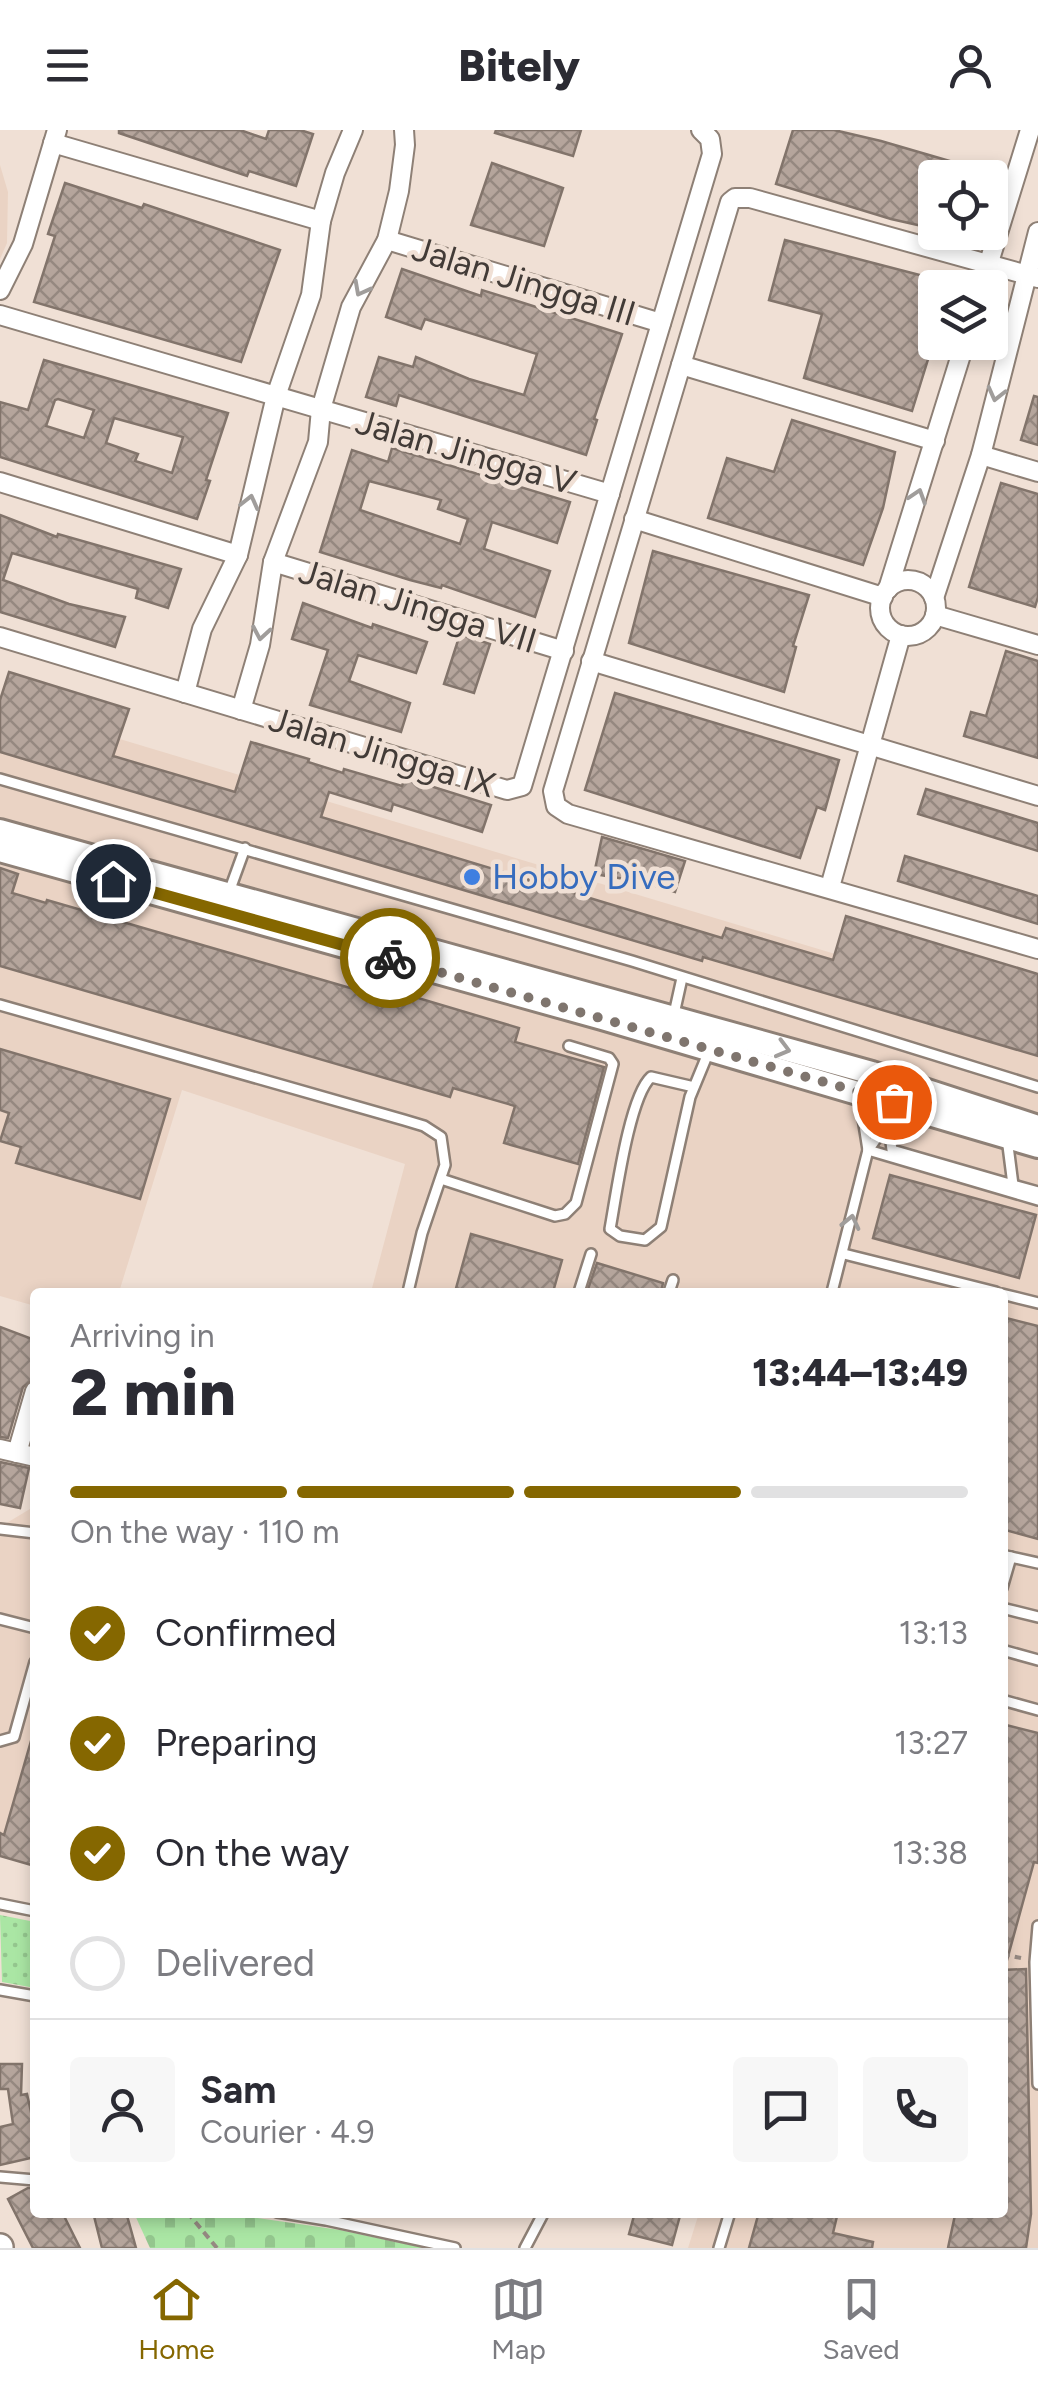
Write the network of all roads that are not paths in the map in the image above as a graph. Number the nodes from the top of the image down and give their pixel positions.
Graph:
1 (354, 130) edge
2 (404, 130) edge
3 (701, 130) edge
4 (1033, 130) edge
5 (55, 137) edge
6 (321, 221) junction
7 (1038, 232) edge
8 (387, 240) junction
9 (989, 262) junction
10 (987, 270) edge
11 (1032, 276) edge
12 (0, 290) edge
13 (0, 315) edge
14 (662, 322) junction
15 (960, 360) edge
16 (681, 365) junction
17 (276, 396) junction
18 (321, 409) junction
19 (935, 441) junction
20 (981, 454) junction
21 (1038, 472) edge
22 (0, 482) edge
23 (610, 494) junction
24 (634, 519) junction
25 (238, 554) junction
26 (273, 562) junction
27 (886, 592) junction
28 (935, 606) junction
29 (901, 635) junction
30 (0, 637) edge
31 (1038, 644) edge
32 (564, 651) junction
33 (592, 661) junction
34 (185, 693) junction
35 (241, 710) junction
36 (870, 746) junction
37 (0, 779) edge
38 (1038, 796) edge
39 (0, 831) edge
40 (244, 848) junction
41 (0, 850) edge
42 (830, 887) junction
43 (228, 896) junction
44 (1038, 949) edge
45 (682, 978) junction
46 (0, 1005) edge
47 (672, 1018) junction
48 (569, 1046) dead end
49 (710, 1049) junction
50 (869, 1084) junction
51 (694, 1087) junction
52 (1038, 1087) edge
53 (901, 1094) junction
54 (1038, 1127) edge
55 (1006, 1136) junction
56 (1038, 1146) edge
57 (868, 1150) junction
58 (441, 1179) junction
59 (1013, 1185) junction
60 (1038, 1192) edge
61 (1038, 1200) edge
62 (590, 1254) dead end
63 (844, 1254) junction
64 (673, 1280) dead end
65 (409, 1288) edge
66 (580, 1288) edge
67 (670, 1288) edge
68 (833, 1288) edge
69 (979, 1288) edge
70 (1008, 1294) edge
71 (1037, 1299) edge
72 (30, 1408) edge
73 (17, 1453) edge
74 (0, 1529) edge
75 (30, 1532) edge
76 (1008, 1556) edge
77 (1038, 1563) edge
78 (1008, 1610) edge
79 (1038, 1618) edge
80 (0, 1619) edge
81 (30, 1627) edge
82 (1008, 1652) edge
83 (1038, 1660) edge
84 (30, 1680) edge
85 (1008, 1702) edge
86 (1038, 1710) edge
87 (0, 1742) edge
88 (0, 1904) edge
89 (30, 1910) edge
90 (1038, 1926) edge
91 (0, 1990) edge
92 (30, 1995) edge
93 (1038, 2084) edge
94 (0, 2177) edge
95 (30, 2180) edge
96 (314, 2218) edge
97 (541, 2218) edge
98 (728, 2218) edge
99 (455, 2248) edge
100 (525, 2248) edge
101 (720, 2248) edge

1 - 6 street
2 - 8 street
3 - 14 street
4 - 9 street
5 - 6 street
5 - 12 street
6 - 17 street
7 - 11 street
8 - 14 street, Jalan Jingga III
8 -> 18 street
9 - 10 street
9 - 11 street
9 - 16 street
11 -> 20 street
13 - 17 street, Jalan Jingga V
14 - 23 street
15 - 19 street
16 - 19 street
16 - 24 street
17 - 18 street, Jalan Jingga V
25 -> 17 street
18 - 23 street, Jalan Jingga V
18 - 26 street
27 -> 19 street
20 - 21 street
20 - 28 street
22 - 25 street
23 - 32 street
24 - 27 street
24 - 33 street
25 - 34 street
26 - 32 street, Jalan Jingga VII
26 -> 35 street
27 - 28 street
27 - 29 street
28 - 29 street
28 - 31 street
29 - 36 street
30 - 34 street, Jalan Jingga IX
32 - 35 street, Jalan Jingga IX
33 - 36 street
33 - 42 street
34 - 35 street, Jalan Jingga IX
36 - 38 street
36 - 42 street
37 - 40 lane
39 - 43 main road
40 - 43 lane
40 - 45 lane
41 - 49 main road
42 - 44 street
43 - 47 main road
45 - 47 lane
45 - 52 lane
46 - 58 lane
47 -> 50 main road
48 - 58 lane
49 - 50 main road
49 - 51 lane
50 - 53 main road
50 - 57 lane
51 - 51 lane
53 - 54 main road
53 - 55 main road
53 - 57 lane
53 - 59 lane
55 - 56 main road
55 - 59 lane
57 - 61 lane
63 -> 57 lane
58 - 65 lane
59 - 60 lane
62 - 66 lane
63 - 68 lane
63 - 69 lane
64 - 67 lane
70 - 71 lane
72 - 73 street
74 - 75 lane
76 - 77 lane
78 - 79 lane
80 - 81 lane
82 - 83 lane
84 - 87 lane
85 - 86 lane
88 - 89 lane
90 - 93 lane
91 - 92 lane
94 - 95 lane
96 - 99 lane
97 - 100 lane
98 - 101 lane

